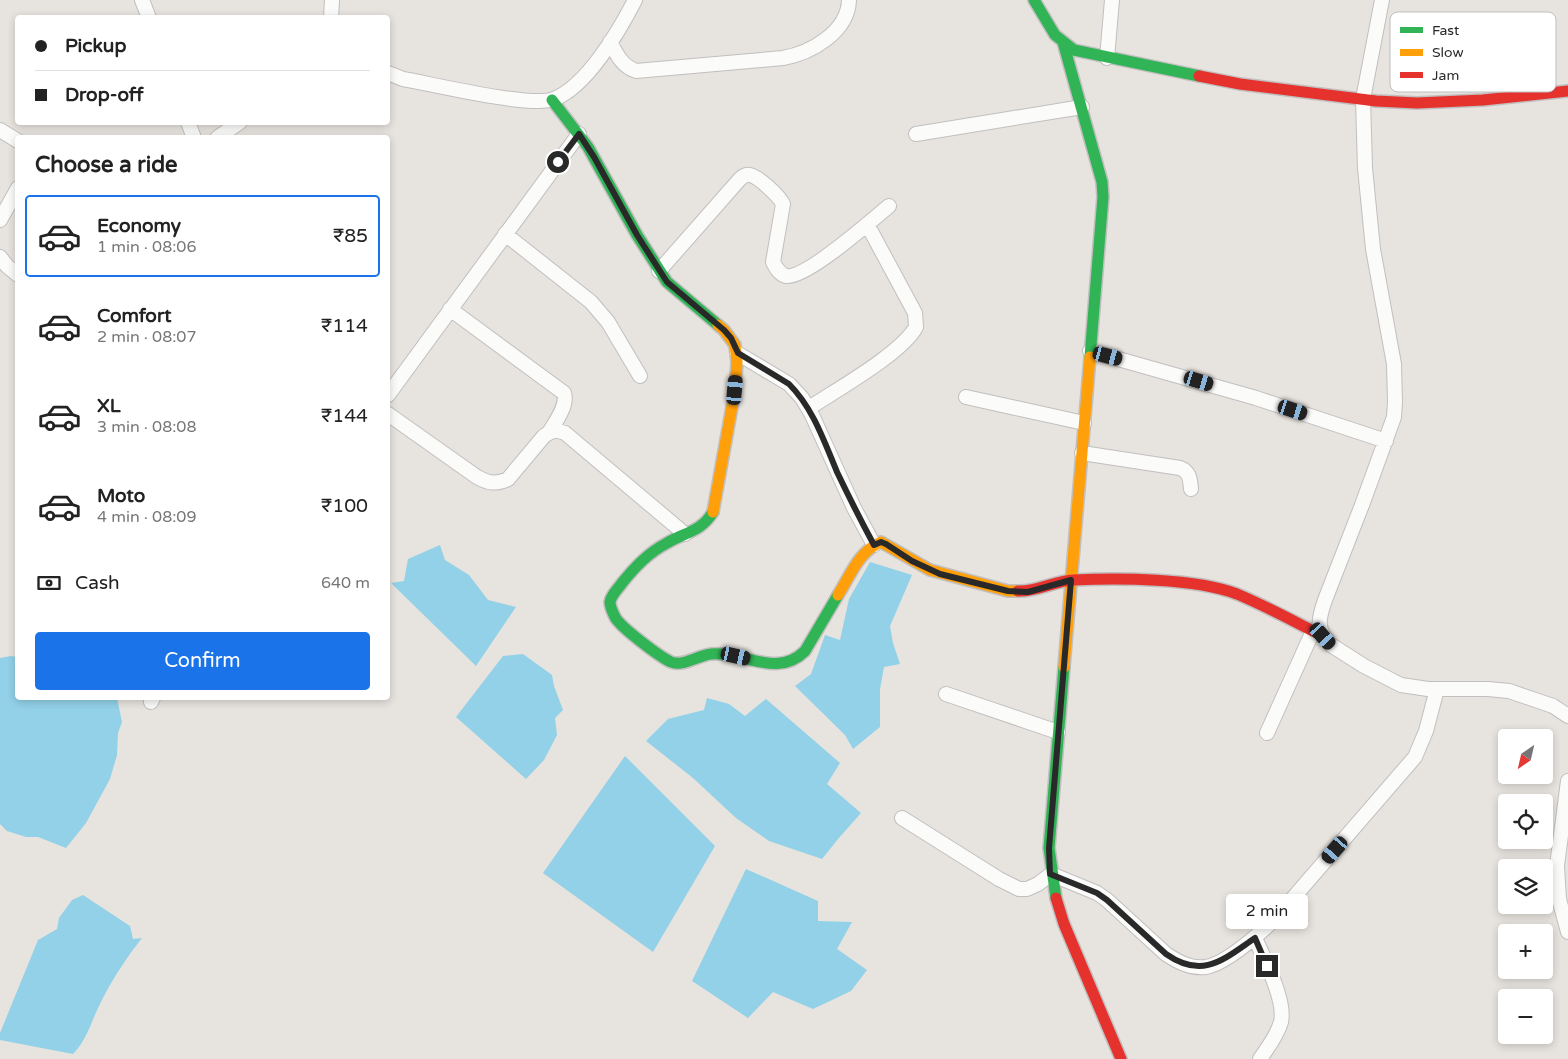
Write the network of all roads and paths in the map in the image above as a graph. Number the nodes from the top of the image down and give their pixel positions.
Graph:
1 (142, 0) edge
2 (332, 0) edge
3 (635, 0) edge
4 (849, 0) edge
5 (1034, 0) edge
6 (1112, 0) edge
7 (1382, 0) edge
8 (148, 15) edge
9 (331, 15) edge
10 (610, 42) junction
11 (1063, 42) junction
12 (1108, 58) junction
13 (390, 74) edge
14 (1568, 91) edge
15 (1363, 99) junction
16 (552, 100) junction
17 (1082, 107) junction
18 (236, 125) edge
19 (0, 130) edge
20 (579, 134) junction
21 (916, 134) dead end
22 (221, 135) edge
23 (15, 139) edge
24 (15, 193) edge
25 (888, 206) dead end
26 (0, 220) edge
27 (867, 224) junction
28 (505, 234) junction
29 (0, 256) edge
30 (659, 271) junction
31 (15, 273) edge
32 (450, 309) junction
33 (1090, 351) junction
34 (738, 353) junction
35 (640, 376) dead end
36 (390, 392) edge
37 (966, 397) dead end
38 (809, 408) junction
39 (390, 415) edge
40 (1084, 423) junction
41 (550, 432) junction
42 (1386, 441) junction
43 (1082, 453) junction
44 (1191, 489) dead end
45 (685, 534) junction
46 (874, 545) junction
47 (1071, 580) junction
48 (1318, 634) junction
49 (1437, 689) junction
50 (946, 694) dead end
51 (1568, 716) edge
52 (1058, 732) junction
53 (1267, 733) dead end
54 (1568, 781) edge
55 (902, 818) dead end
56 (1050, 874) junction
57 (1568, 932) edge
58 (1255, 938) junction
59 (1121, 1059) edge
60 (1260, 1059) edge

1 - 8 street
2 - 9 street
3 - 10 street
4 - 10 street
5 - 11 street
6 - 12 street
7 - 15 street
10 - 16 street
11 - 12 street
11 - 17 street
12 - 15 street
13 - 16 street
14 - 15 street
15 - 42 street
16 - 20 street
17 - 21 street
17 - 33 street
18 - 22 street
19 - 23 street
20 - 28 street
20 - 30 street
24 - 26 street
25 - 27 street
27 - 30 street
27 - 38 street
28 - 32 street
28 - 35 street
29 - 31 street
30 - 34 street
32 - 36 street
32 - 41 street
33 - 40 street
33 - 42 street
34 - 38 street
34 - 45 street
37 - 40 street
38 - 46 street
39 - 41 street
40 - 43 street
41 - 45 street
42 - 48 street
43 - 44 street
43 - 47 street
45 - 46 street
46 - 47 street
47 - 48 street
47 - 52 street
48 - 49 street
48 - 53 street
49 - 51 street
49 - 58 street
50 - 52 street
52 - 56 street
54 - 57 street
55 - 56 street
56 - 58 street
56 - 59 street
58 - 60 street

